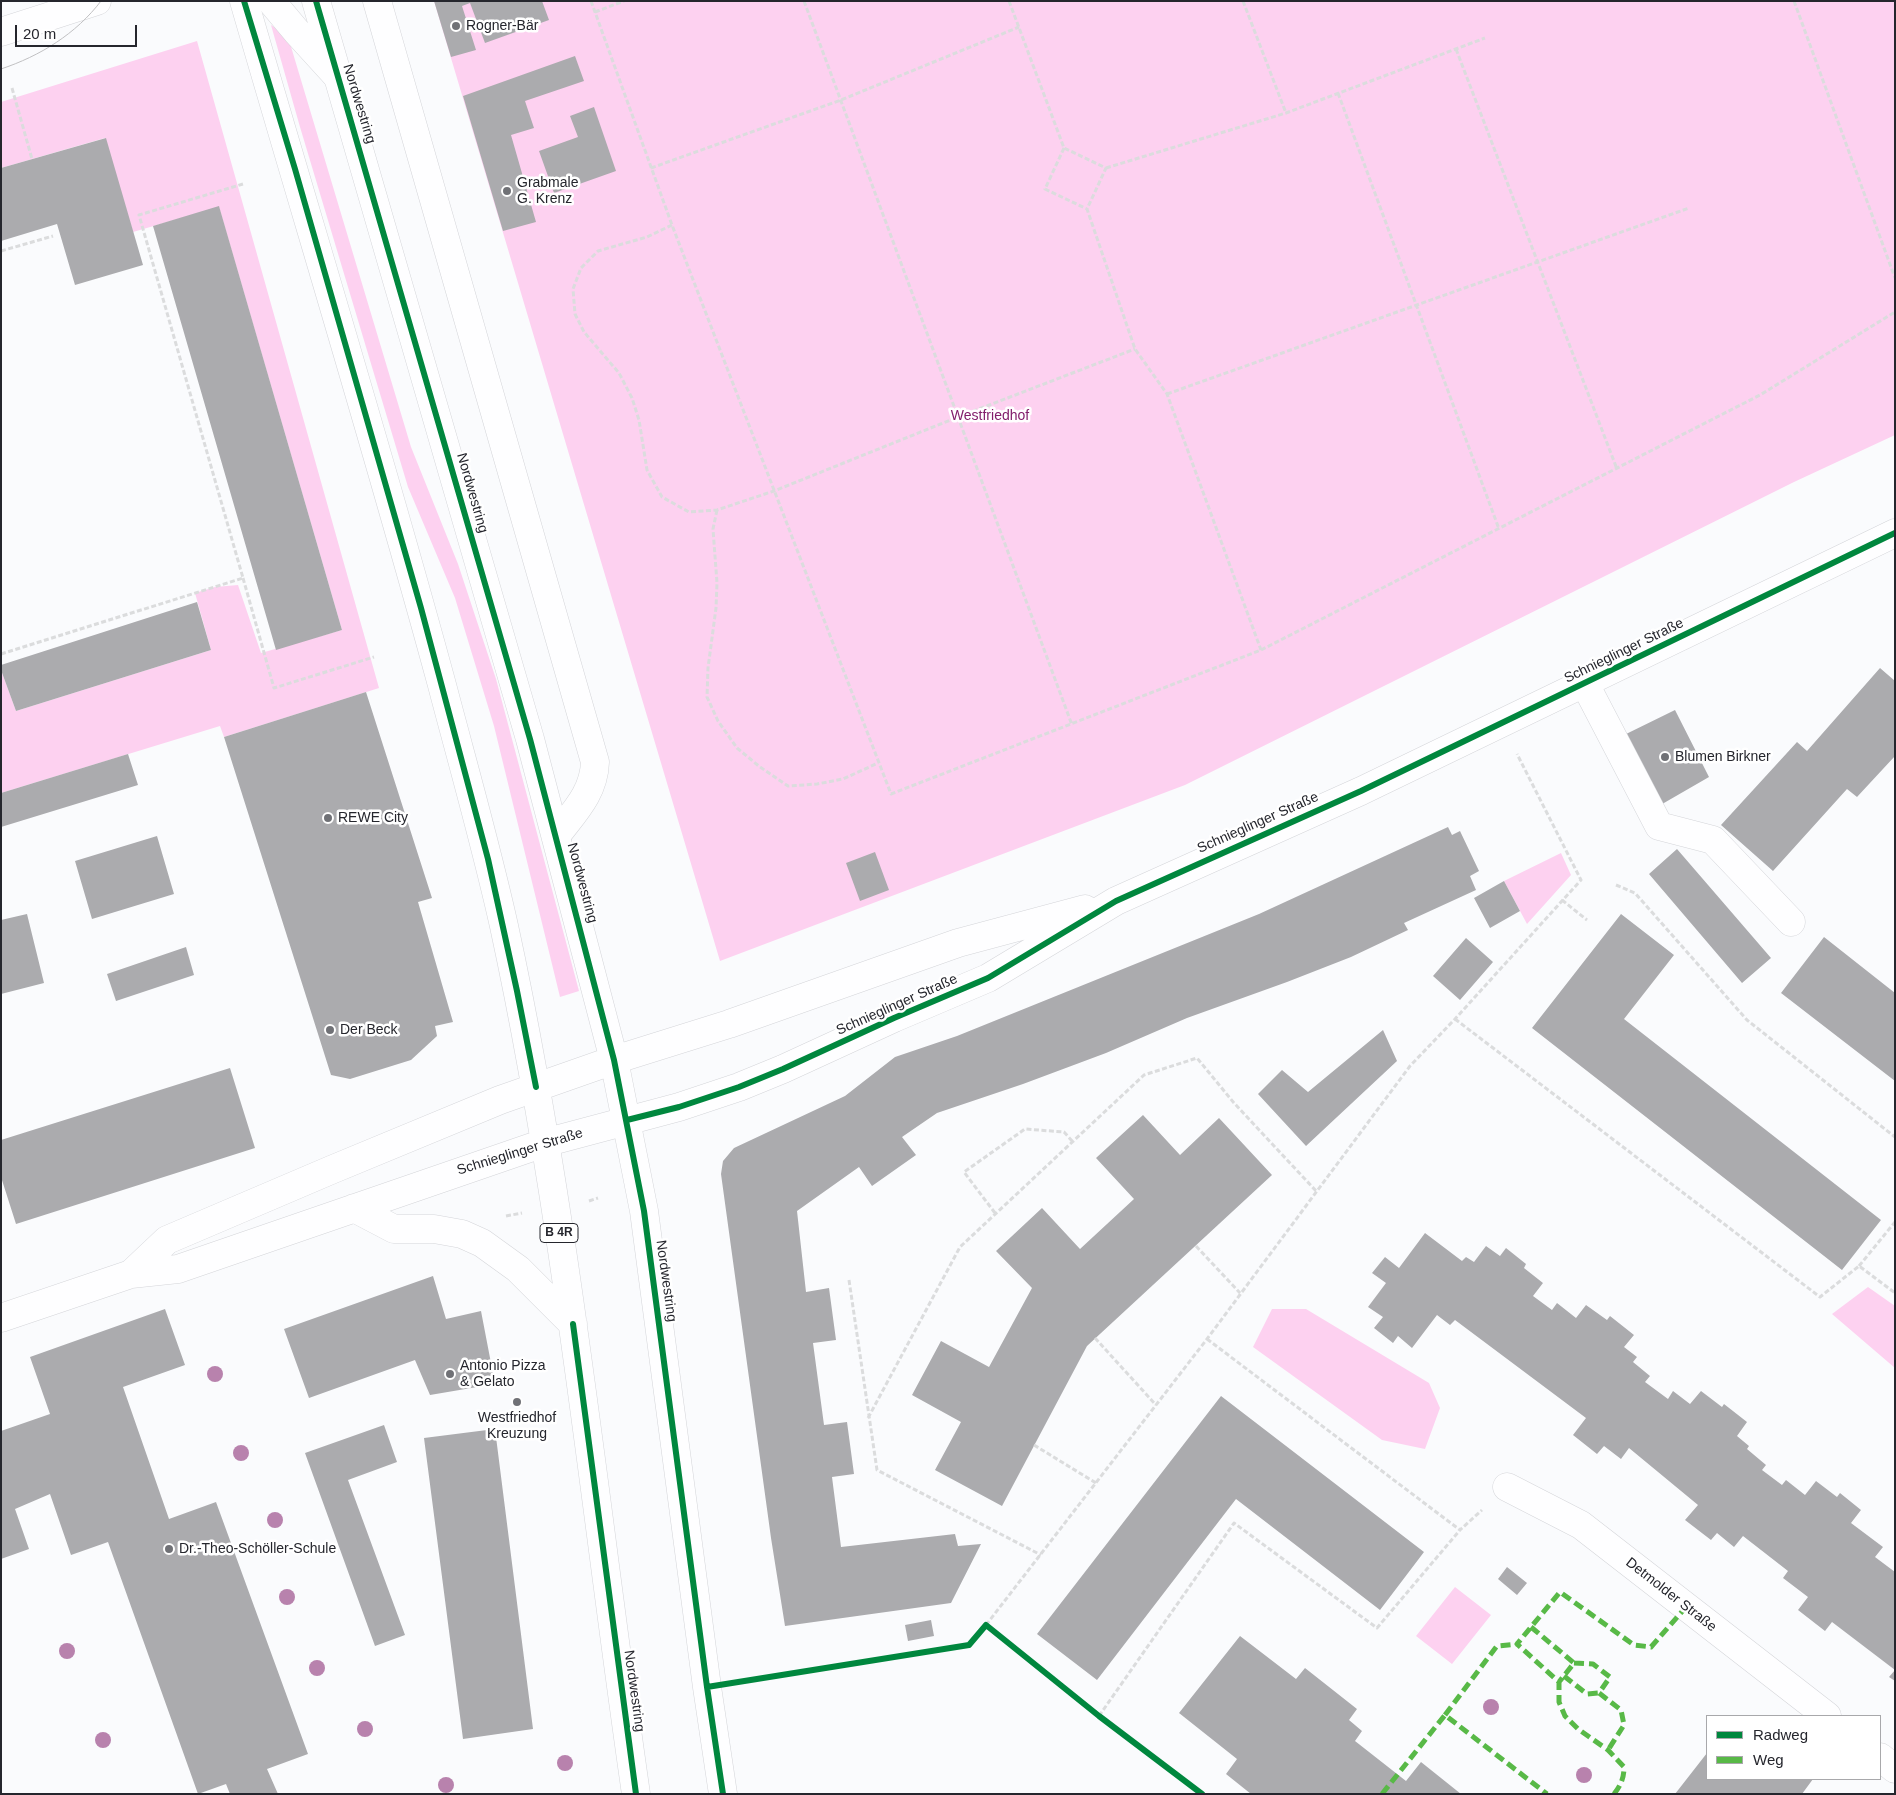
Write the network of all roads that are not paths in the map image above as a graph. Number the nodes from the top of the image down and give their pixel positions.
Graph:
1 (97, 1) edge
2 (244, 1) edge
3 (271, 1) edge
4 (316, 1) edge
5 (377, 1) edge
6 (1, 32) edge
7 (338, 77) junction
8 (1895, 533) edge
9 (1585, 684) junction
10 (556, 836) junction
11 (1116, 901) junction
12 (1791, 922) dead end
13 (614, 1060) junction
14 (536, 1087) junction
15 (627, 1120) junction
16 (544, 1143) junction
17 (354, 1208) junction
18 (131, 1274) junction
19 (1, 1318) edge
20 (573, 1324) junction
21 (1507, 1487) road end
22 (1826, 1715) edge
23 (1881, 1759) edge
24 (1895, 1769) edge
25 (636, 1794) edge
26 (723, 1794) edge

1 - 6 main road
2 - 14 main road, Nordwestring / B 4R
3 - 7 main road, Nordwestring
4 - 7 main road, Nordwestring
5 - 10 main road
7 - 10 main road, Nordwestring
8 - 9 main road, Schnieglinger Straße
9 - 11 main road, Schnieglinger Straße
9 - 12 main road
10 - 13 main road, Nordwestring
11 - 13 main road, Schnieglinger Straße
11 - 15 main road, Schnieglinger Straße
13 - 14 main road, Schnieglinger Straße
13 - 15 main road, Nordwestring
14 - 16 main road, Nordwestring / B 4R
14 - 18 main road, Schnieglinger Straße
15 - 16 main road, Schnieglinger Straße
15 - 26 main road, Nordwestring
16 - 17 main road, Schnieglinger Straße
16 - 20 main road, Nordwestring / B 4R
17 - 18 main road, Schnieglinger Straße
17 - 20 main road
18 - 19 main road, Schnieglinger Straße
20 - 25 main road, Nordwestring / B 4R
21 - 22 main road, Detmolder Straße
23 - 24 main road

